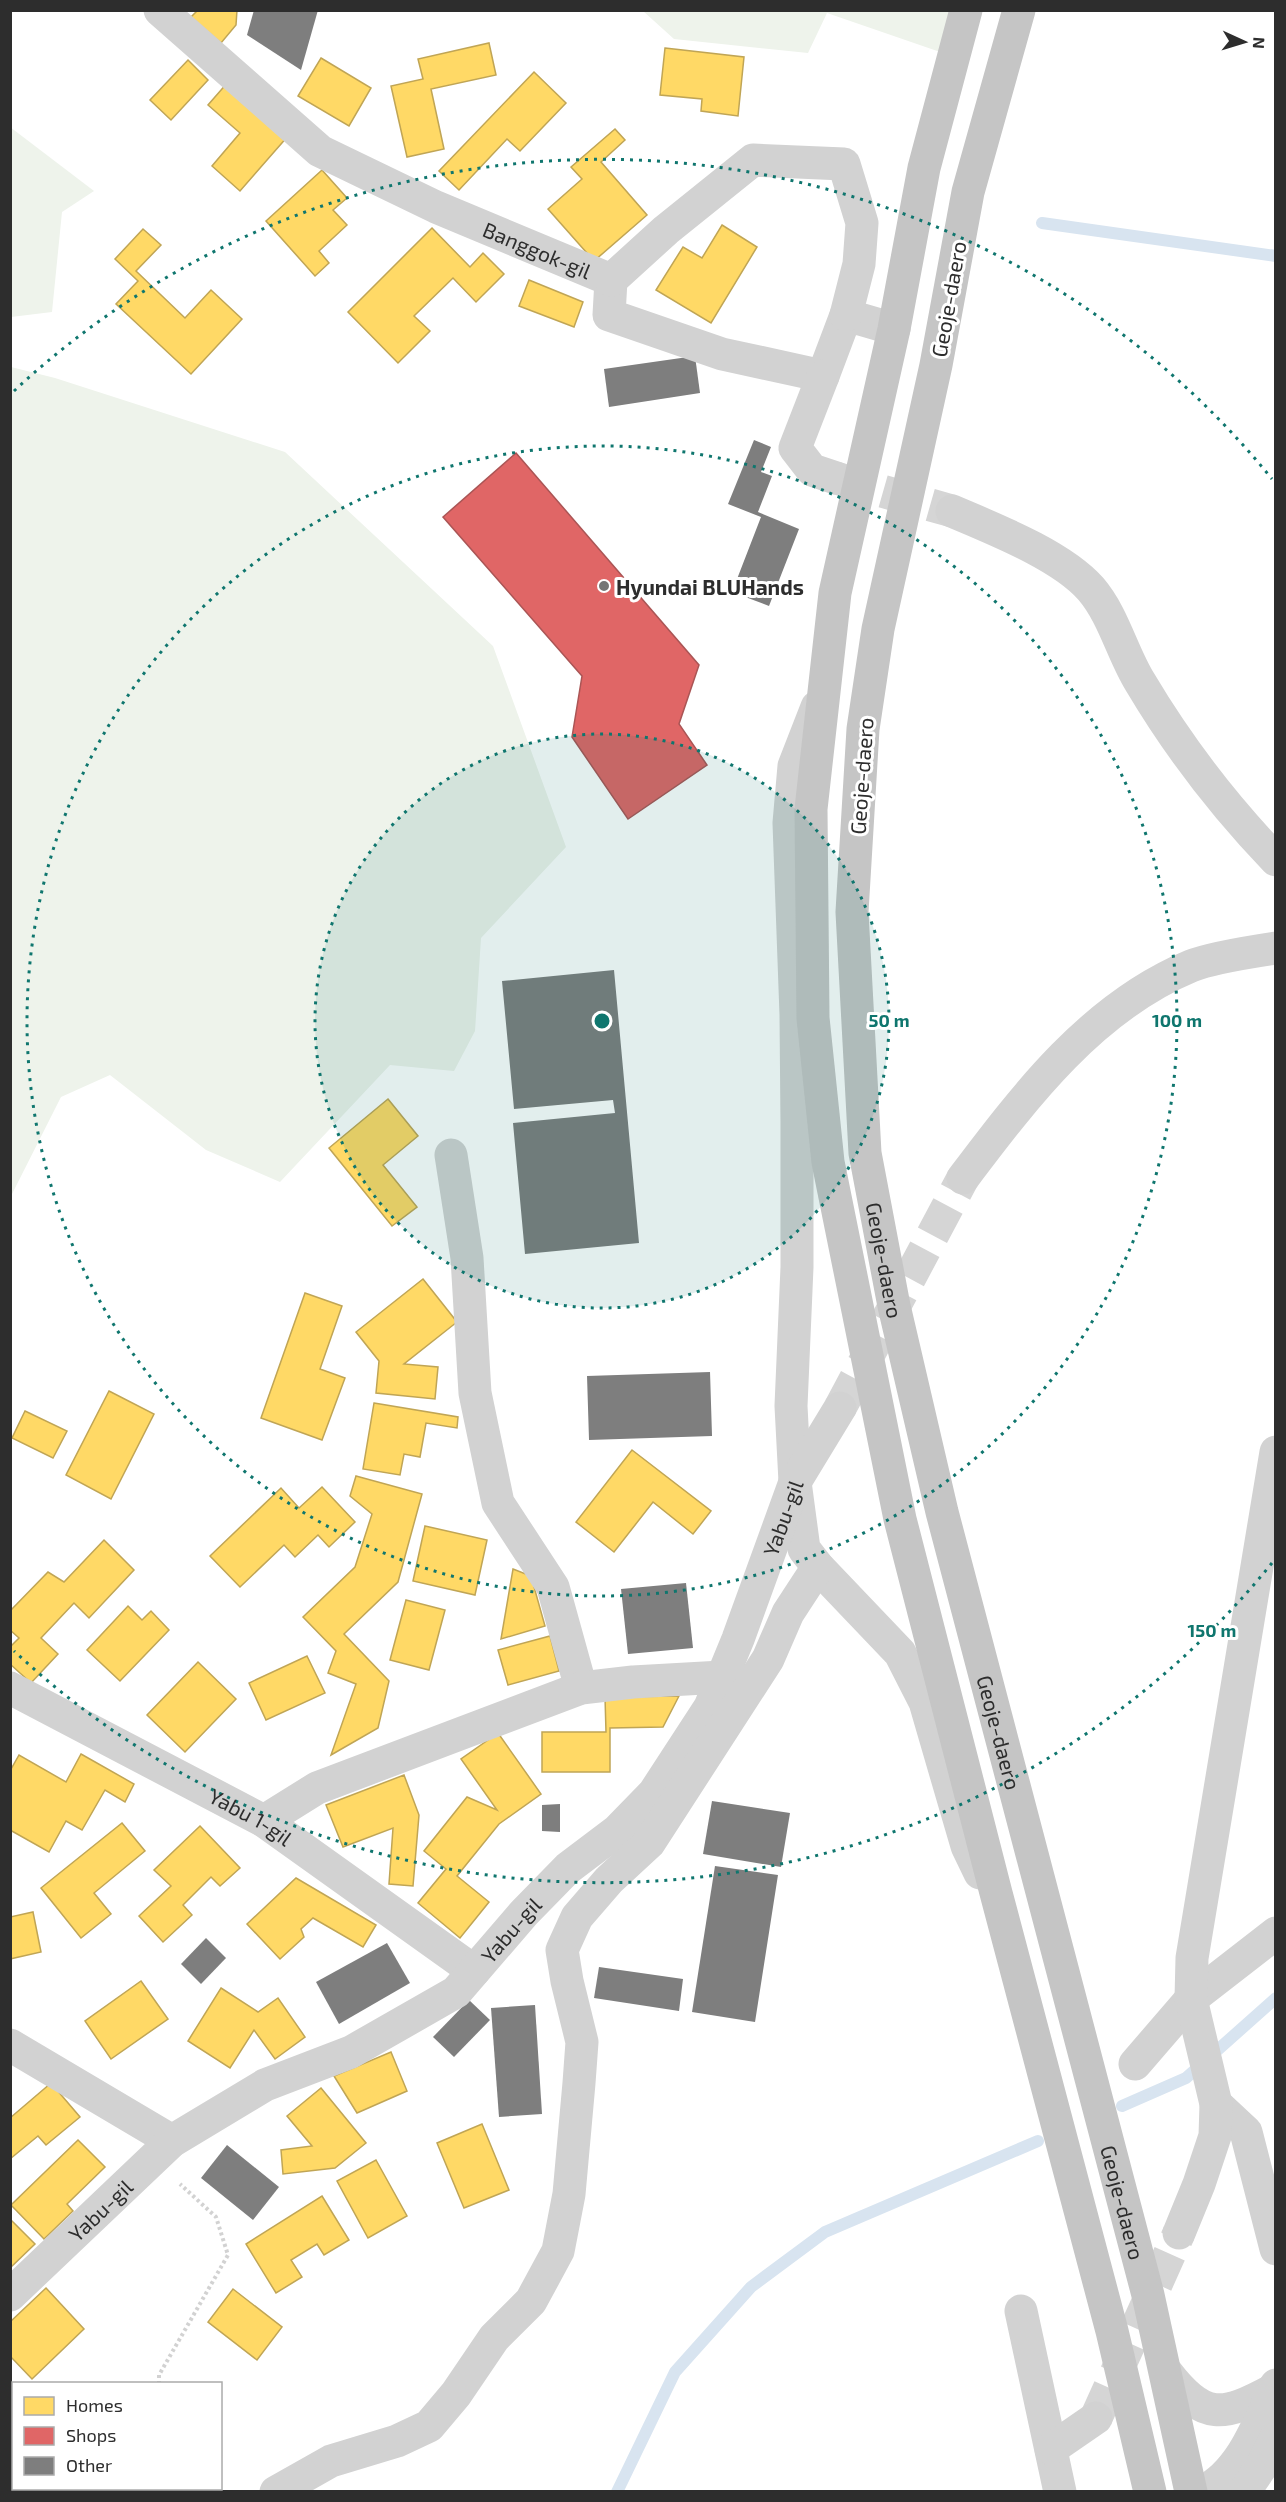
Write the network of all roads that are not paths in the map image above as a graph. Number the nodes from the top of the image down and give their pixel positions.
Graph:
1 (160, 10) edge
2 (966, 10) edge
3 (1019, 10) edge
4 (611, 280) junction
5 (846, 315) junction
6 (894, 329) junction
7 (823, 376) junction
8 (836, 478) tunnel mouth
9 (952, 511) tunnel mouth
10 (825, 688) junction
11 (1275, 860) edge
12 (1275, 948) edge
13 (451, 1155) dead end
14 (963, 1178) tunnel mouth
15 (840, 1408) tunnel mouth
16 (1275, 1452) edge
17 (795, 1482) junction
18 (818, 1567) junction
19 (722, 1677) junction
20 (10, 1688) edge
21 (581, 1688) junction
22 (264, 1821) junction
23 (996, 1893) junction
24 (1275, 1933) edge
25 (474, 1971) junction
26 (1191, 1999) junction
27 (10, 2045) edge
28 (1135, 2064) dead end
29 (1216, 2104) junction
30 (163, 2150) junction
31 (1179, 2233) tunnel mouth
32 (1275, 2249) edge
33 (10, 2295) edge
34 (1021, 2311) dead end
35 (1167, 2373) junction
36 (1274, 2387) edge
37 (1096, 2418) tunnel mouth
38 (1275, 2437) edge
39 (1051, 2449) junction
40 (276, 2492) edge
41 (1060, 2492) edge
42 (1150, 2492) edge
43 (1191, 2492) edge
44 (1202, 2492) edge
45 (1244, 2492) edge

1 - 4 street, Banggok-gil
2 - 6 main road, Geoje-daero
3 - 35 main road, Geoje-daero
4 - 5 street
4 - 7 street, Banggok-gil
5 - 6 street
5 - 7 street
6 - 10 main road, Geoje-daero
7 - 8 street
9 - 11 street
10 - 17 street
10 - 23 main road, Geoje-daero
12 - 14 street
13 - 21 street
15 - 17 street, Yabu-gil
16 - 26 street
17 - 18 street
17 - 19 street, Yabu-gil
18 - 23 street
18 - 40 street
19 - 21 street
19 - 25 street, Yabu-gil
20 - 22 street, Yabu 1-gil
21 - 22 street
22 - 25 street, Yabu 1-gil
23 - 42 main road, Geoje-daero
24 - 26 street
25 - 30 street, Yabu-gil
26 - 28 street
26 - 29 street
27 - 30 street
29 - 31 street
29 - 32 street
30 - 33 street, Yabu-gil
34 - 39 street
35 - 36 street
35 - 43 main road, Geoje-daero
36 - 44 street
37 - 39 street
38 - 45 street
39 - 41 street

